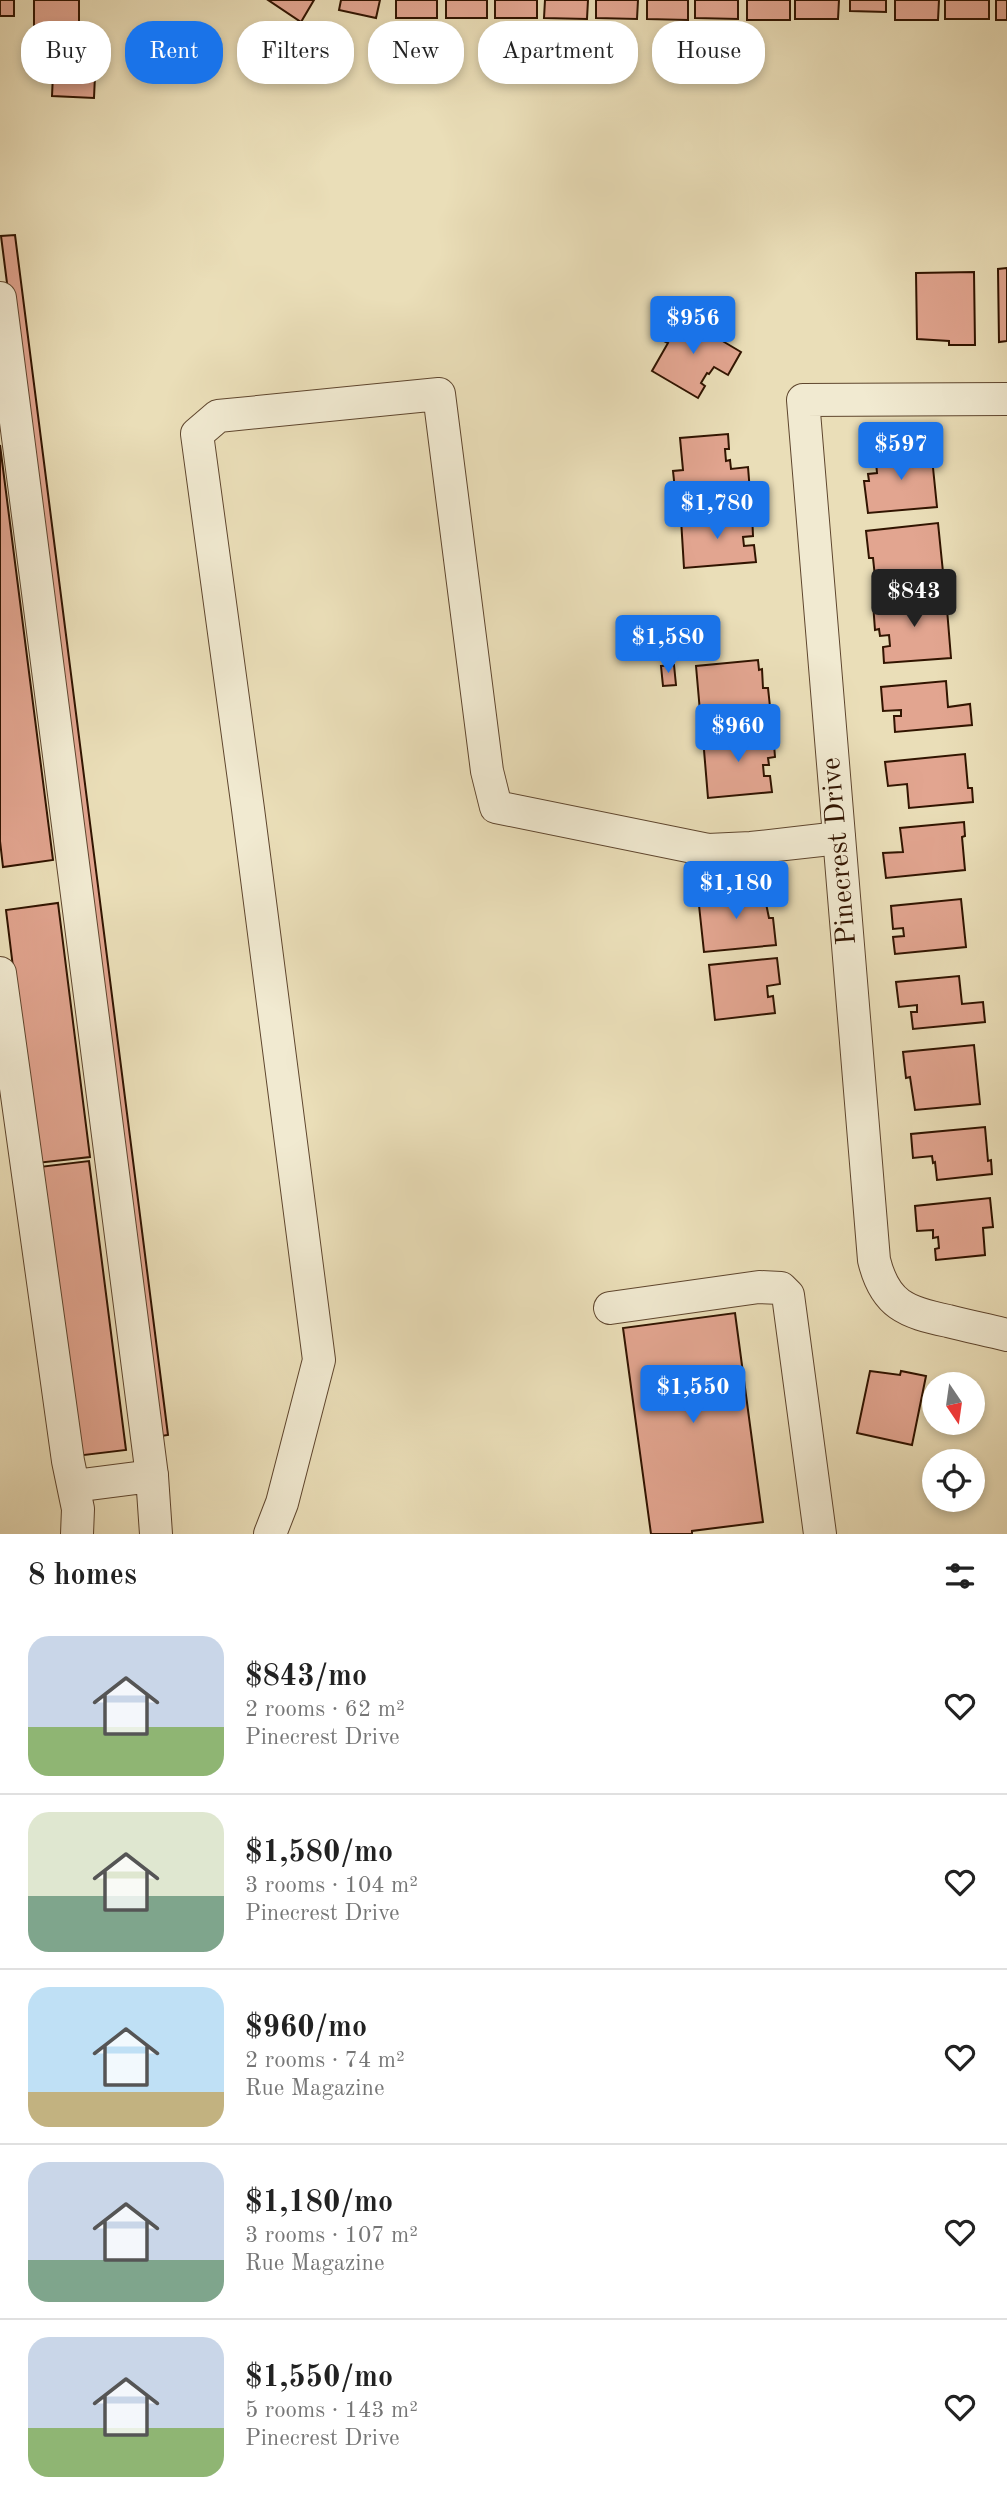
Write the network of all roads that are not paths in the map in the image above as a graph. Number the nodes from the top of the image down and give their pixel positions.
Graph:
1 (0, 298) edge
2 (1007, 399) edge
3 (839, 838) junction
4 (0, 973) edge
5 (610, 1308) dead end
6 (1007, 1335) edge
7 (152, 1476) junction
8 (74, 1486) junction
9 (77, 1534) edge
10 (156, 1534) edge
11 (270, 1534) edge
12 (820, 1534) edge

1 - 7 street
2 - 3 street, Pinecrest Drive
3 - 6 street, Pinecrest Drive
3 - 11 street
4 - 8 street
5 - 12 street
7 - 8 street
7 - 10 street
8 - 9 street

